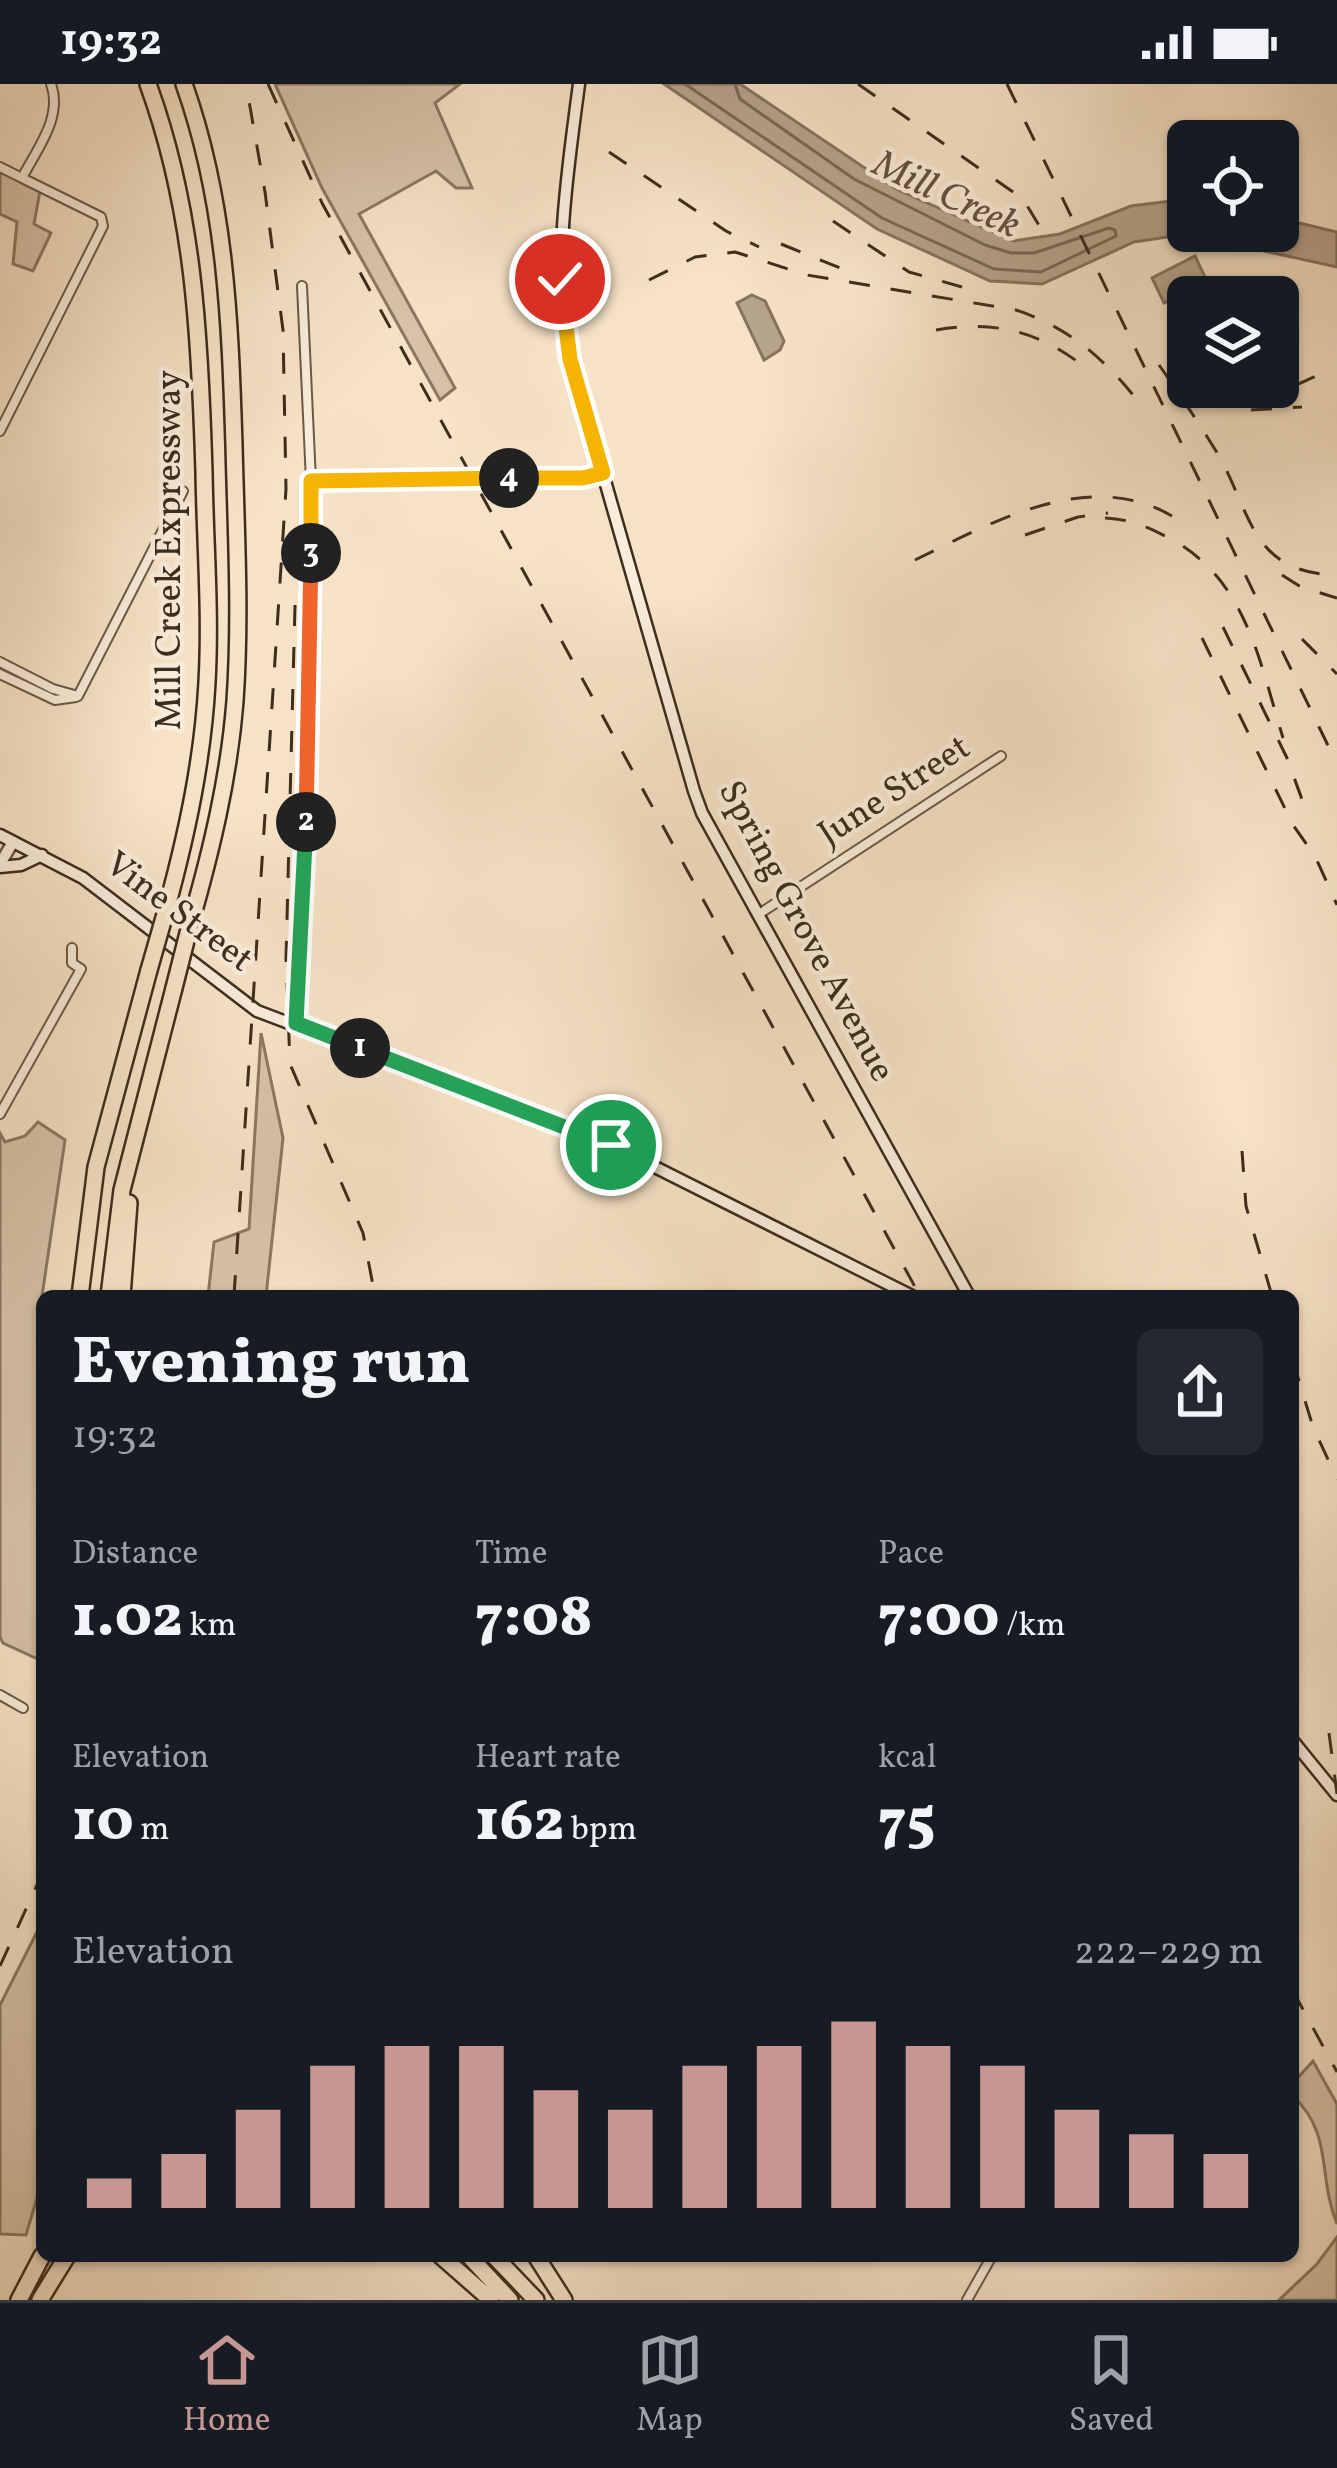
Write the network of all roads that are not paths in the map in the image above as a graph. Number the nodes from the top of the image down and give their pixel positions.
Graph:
1 (51, 84) edge
2 (148, 84) edge
3 (184, 84) edge
4 (579, 84) edge
5 (0, 167) edge
6 (22, 178) junction
7 (302, 286) dead end
8 (0, 431) edge
9 (603, 473) junction
10 (311, 481) junction
11 (183, 491) dead end
12 (0, 662) edge
13 (0, 674) edge
14 (77, 696) junction
15 (1001, 756) dead end
16 (0, 835) edge
17 (13, 842) junction
18 (42, 855) junction
19 (0, 866) edge
20 (759, 914) junction
21 (72, 948) dead end
22 (296, 1023) junction
23 (0, 1114) edge
24 (131, 1156) junction
25 (81, 1290) edge
26 (110, 1290) edge
27 (122, 1290) edge
28 (900, 1290) edge
29 (966, 1290) edge
30 (0, 1695) edge
31 (22, 1708) dead end
32 (1299, 1748) edge
33 (1337, 1795) edge
34 (39, 2262) edge
35 (60, 2262) edge
36 (448, 2262) edge
37 (475, 2262) edge
38 (500, 2262) edge
39 (540, 2262) edge
40 (989, 2262) edge
41 (19, 2300) edge
42 (38, 2300) edge
43 (491, 2300) edge
44 (510, 2300) edge
45 (536, 2300) edge
46 (564, 2300) edge
47 (967, 2300) edge

1 - 6 street
2 - 25 highway, Mill Creek Expressway, bridge
3 - 24 highway, Mill Creek Expressway, bridge
4 - 9 main road, Spring Grove Avenue
5 - 6 street
6 - 8 street
7 - 10 street
9 - 10 street
9 - 20 main road, Spring Grove Avenue
10 - 22 street
11 - 14 street
12 - 14 street
13 - 14 street
15 - 20 street, June Street
16 - 17 main road, Vine Street
17 - 18 main road, Vine Street
17 - 19 main road
18 - 19 main road
18 - 22 main road, Vine Street
20 - 29 main road, Spring Grove Avenue
21 - 23 street
22 - 28 main road, Vine Street
24 - 26 highway, Mill Creek Expressway
24 - 27 highway
30 - 31 street
32 - 33 main road
34 - 41 highway
35 - 42 highway
36 - 43 highway
37 - 44 highway
38 - 45 highway
39 - 46 highway
40 - 47 street

